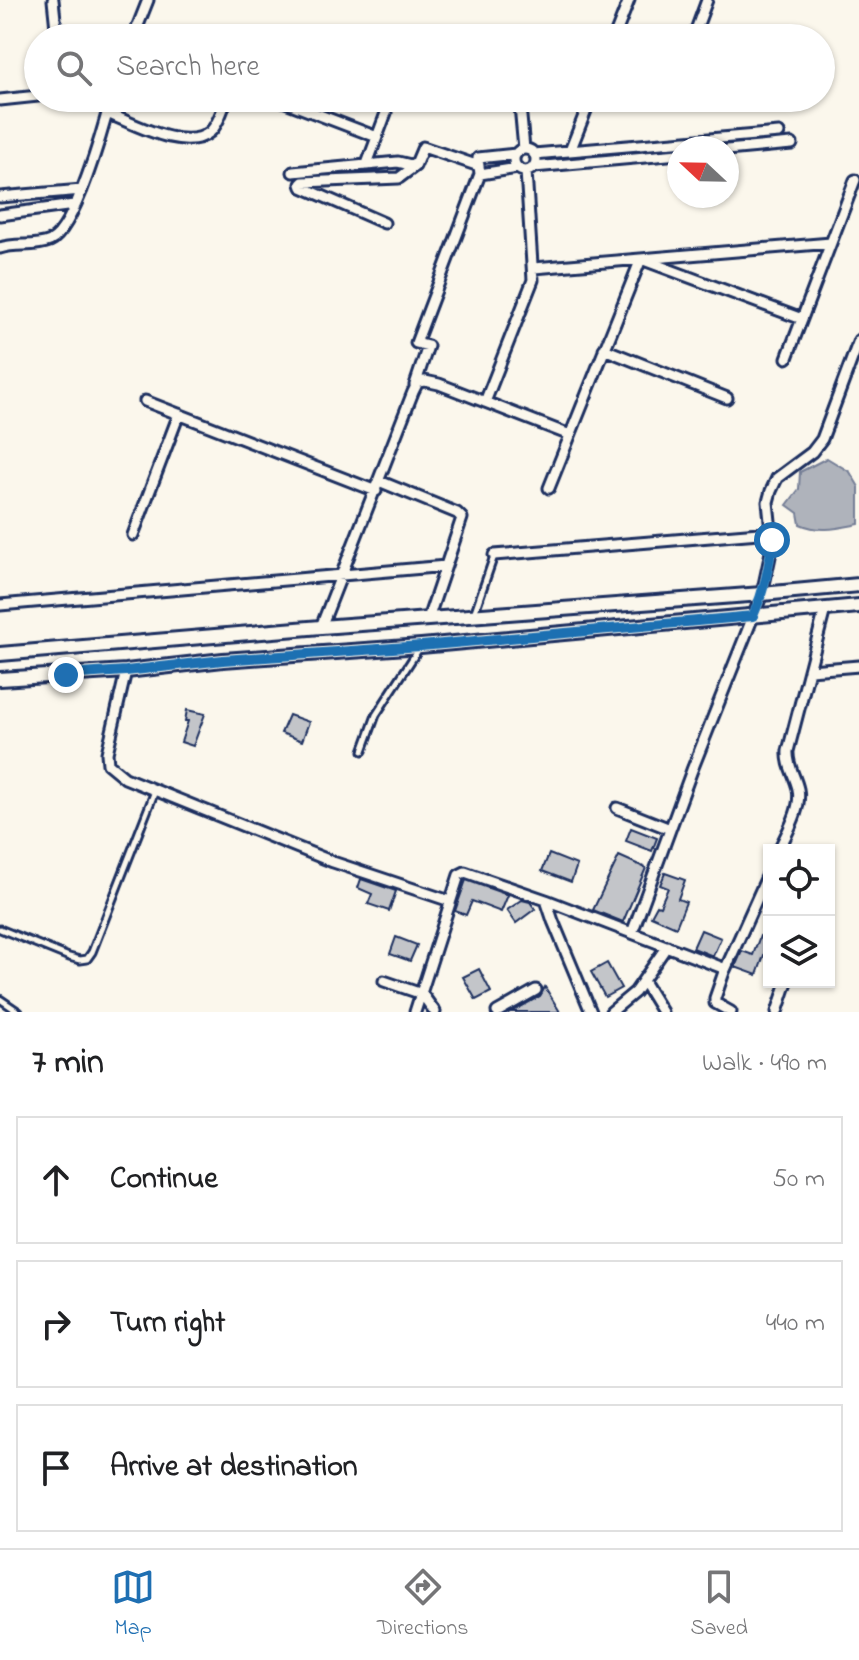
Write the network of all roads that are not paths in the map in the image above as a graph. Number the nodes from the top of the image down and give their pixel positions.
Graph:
1 (53, 0) edge
2 (148, 0) edge
3 (629, 0) edge
4 (707, 0) edge
5 (56, 24) edge
6 (139, 24) edge
7 (620, 24) edge
8 (698, 24) edge
9 (24, 97) edge
10 (0, 100) edge
11 (221, 112) edge
12 (312, 112) edge
13 (520, 112) edge
14 (585, 112) edge
15 (107, 113) joint
16 (386, 113) dead end
17 (779, 133) dead end
18 (377, 137) junction
19 (792, 144) dead end
20 (739, 149) edge
21 (570, 151) junction
22 (520, 152) junction
23 (534, 154) junction
24 (667, 155) edge
25 (367, 164) junction
26 (415, 166) junction
27 (526, 168) junction
28 (479, 170) junction
29 (293, 172) dead end
30 (855, 180) dead end
31 (82, 190) junction
32 (0, 197) edge
33 (74, 205) junction
34 (0, 215) edge
35 (384, 223) dead end
36 (831, 243) junction
37 (0, 248) edge
38 (641, 259) junction
39 (534, 268) junction
40 (802, 319) junction
41 (859, 340) edge
42 (604, 349) junction
43 (787, 358) dead end
44 (413, 392) junction
45 (727, 398) dead end
46 (145, 401) dead end
47 (485, 402) junction
48 (179, 414) junction
49 (570, 435) junction
50 (377, 486) junction
51 (549, 488) dead end
52 (771, 532) junction
53 (133, 535) dead end
54 (494, 555) joint
55 (446, 566) junction
56 (341, 576) junction
57 (859, 585) edge
58 (762, 594) junction
59 (0, 605) edge
60 (859, 606) edge
61 (825, 609) junction
62 (473, 615) junction
63 (753, 616) junction
64 (428, 619) junction
65 (321, 627) junction
66 (421, 646) junction
67 (0, 654) edge
68 (859, 666) edge
69 (810, 670) junction
70 (126, 671) junction
71 (0, 679) edge
72 (363, 751) dead end
73 (155, 790) junction
74 (617, 808) dead end
75 (670, 829) junction
76 (782, 844) edge
77 (763, 885) edge
78 (546, 900) junction
79 (450, 901) junction
80 (0, 929) edge
81 (632, 933) junction
82 (667, 946) junction
83 (725, 970) junction
84 (384, 981) dead end
85 (643, 981) junction
86 (785, 988) edge
87 (536, 990) dead end
88 (422, 994) junction
89 (0, 999) edge
90 (19, 1012) edge
91 (415, 1012) edge
92 (435, 1012) edge
93 (497, 1012) edge
94 (591, 1012) edge
95 (611, 1012) edge
96 (662, 1012) edge
97 (731, 1012) edge
98 (777, 1012) edge

1 - 5 street
2 - 6 street
3 - 7 street
4 - 8 street
9 - 10 street
11 - 15 street
12 - 18 street
13 - 22 street
14 - 21 street
15 - 31 street
16 - 18 street
17 - 21 street
18 - 25 street
19 - 20 street
21 - 23 street
22 - 23 street
22 - 27 street
22 - 28 street
23 - 27 street
24 - 27 street
25 - 26 street
25 - 29 street
26 - 28 street
26 - 35 street
27 - 28 street
27 - 39 street
28 - 44 street
30 - 36 street
31 - 32 street
31 - 33 street
33 - 34 street
33 - 37 street
36 - 38 street
36 - 40 street
38 - 39 street
38 - 40 street
38 - 42 street
39 - 47 street
40 - 43 street
41 - 52 street
42 - 45 street
42 - 49 street
44 - 47 street
44 - 50 street
46 - 48 street
47 - 49 street
48 - 50 street
48 - 53 street
49 - 51 street
50 - 55 street
50 - 56 street
52 - 54 street
52 - 58 street
54 - 62 lane
55 - 56 street
55 - 64 street
56 - 59 street
56 - 65 street
57 - 58 street
58 - 62 street
58 - 63 street
60 - 61 street
61 - 63 street
61 - 69 street
62 - 64 street
63 - 66 street
63 - 75 street
64 - 65 street
65 - 67 street
66 - 70 street
66 - 72 lane
68 - 69 street
69 - 76 street
70 - 71 street
70 - 73 street
73 - 79 street
73 - 80 lane
74 - 75 street
75 - 81 street
77 - 83 street
78 - 79 street
78 - 81 street
78 - 94 street
79 - 88 street
81 - 82 street
82 - 83 street
82 - 85 street
83 - 97 street
84 - 88 street
85 - 95 street
85 - 96 street
86 - 98 street
87 - 93 street
88 - 91 street
88 - 92 street
89 - 90 lane

